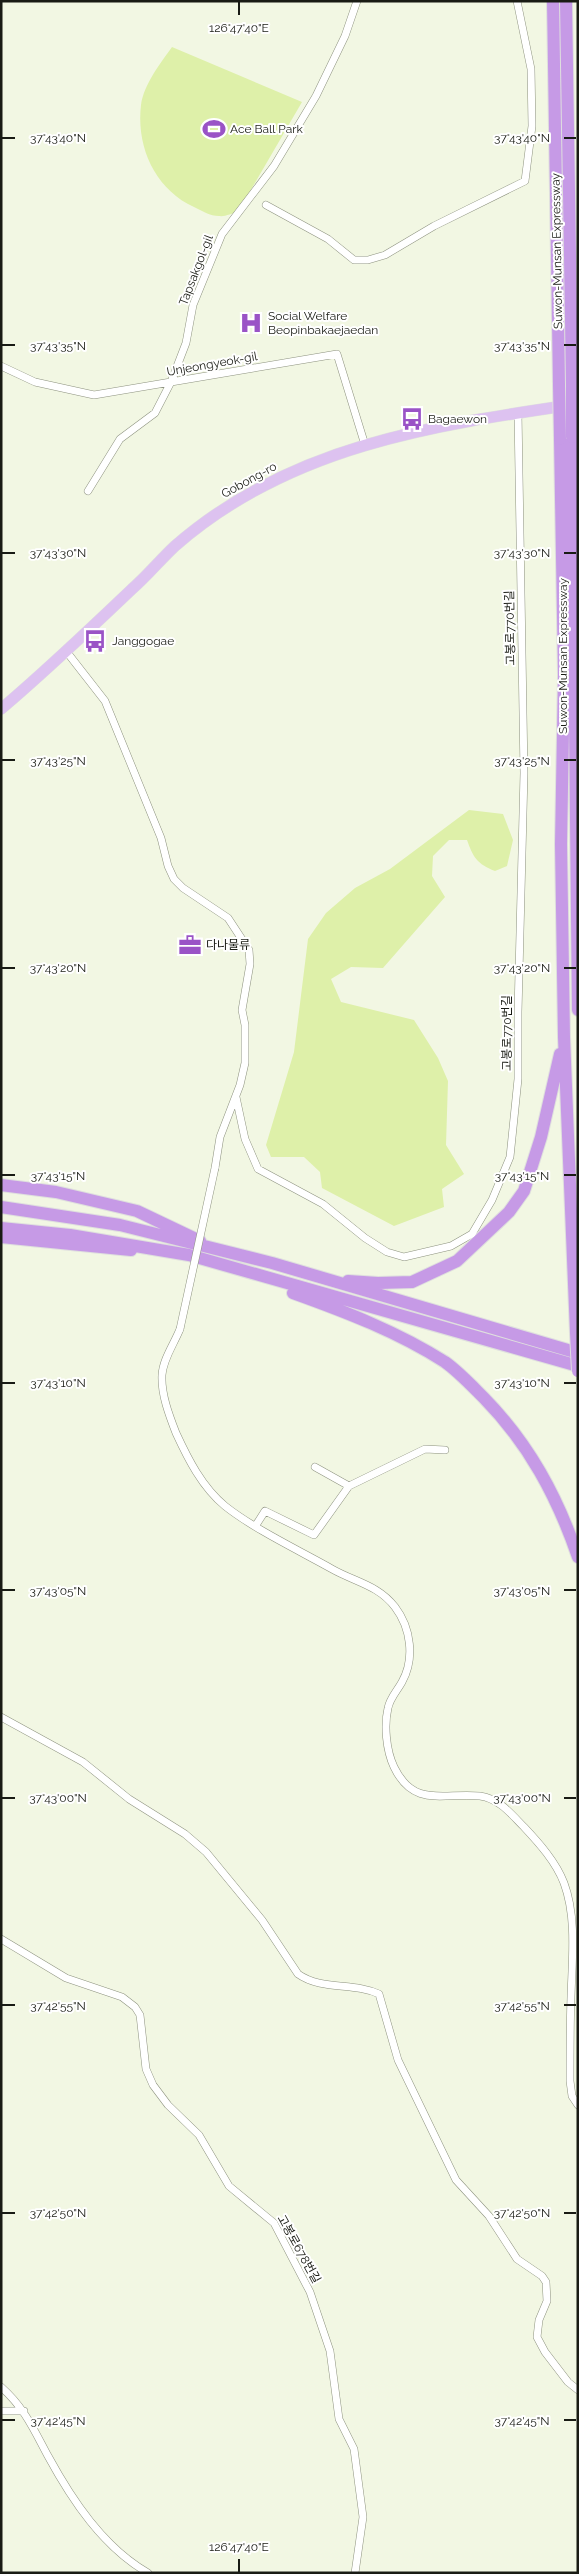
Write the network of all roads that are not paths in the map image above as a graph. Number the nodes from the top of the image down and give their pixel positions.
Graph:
1 (357, 1) edge
2 (517, 1) edge
3 (553, 1) edge
4 (566, 1) edge
5 (266, 205) dead end
6 (1, 366) edge
7 (171, 382) junction
8 (578, 404) edge
9 (518, 413) junction
10 (566, 438) junction
11 (365, 445) junction
12 (88, 491) dead end
13 (66, 651) junction
14 (1, 709) edge
15 (578, 1010) edge
16 (564, 1037) junction
17 (236, 1096) junction
18 (1, 1185) edge
19 (1, 1193) edge
20 (1, 1201) edge
21 (1, 1207) edge
22 (1, 1215) edge
23 (1, 1221) edge
24 (1, 1228) edge
25 (179, 1230) junction
26 (1, 1237) edge
27 (121, 1242) junction
28 (158, 1250) junction
29 (223, 1252) junction
30 (209, 1262) junction
31 (272, 1263) junction
32 (578, 1353) edge
33 (578, 1366) edge
34 (578, 1371) edge
35 (444, 1450) dead end
36 (315, 1467) dead end
37 (349, 1486) junction
38 (256, 1526) junction
39 (578, 1557) edge
40 (1, 1717) edge
41 (1, 1939) edge
42 (578, 2105) edge
43 (1, 2387) edge
44 (578, 2390) edge
45 (1, 2411) edge
46 (24, 2411) junction
47 (148, 2573) edge
48 (355, 2573) edge

1 - 7 street, Tapsakgol-gil
2 - 5 street
3 - 10 highway, Suwon-Munsan Expressway, bridge
4 - 10 highway, Suwon-Munsan Expressway, bridge
6 - 7 street, Unjeongyeok-gil
7 - 11 street, Unjeongyeok-gil
7 - 12 street, Tapsakgol-gil
8 - 9 main road, Gobong-ro
9 - 11 main road, Gobong-ro
9 - 17 street, 고봉로770번길
10 - 15 highway, Suwon-Munsan Expressway
10 - 16 highway, Suwon-Munsan Expressway
11 - 13 main road, Gobong-ro
13 - 14 main road, Gobong-ro
13 - 17 street
16 - 31 highway
16 - 34 highway, Suwon-Munsan Expressway, bridge
17 - 38 street, bridge
18 - 25 highway
19 - 25 highway
20 - 29 highway
21 - 29 highway
22 - 28 highway
23 - 27 highway
24 - 27 highway
25 - 29 highway
26 - 28 highway
27 - 28 highway
28 - 30 highway
29 - 31 highway
30 - 33 highway
30 - 39 highway
31 - 32 highway
35 - 37 street
36 - 37 street
37 - 38 street
38 - 42 street
40 - 44 street
41 - 48 street, 고봉로678번길
43 - 46 street
45 - 46 street
46 - 47 street

